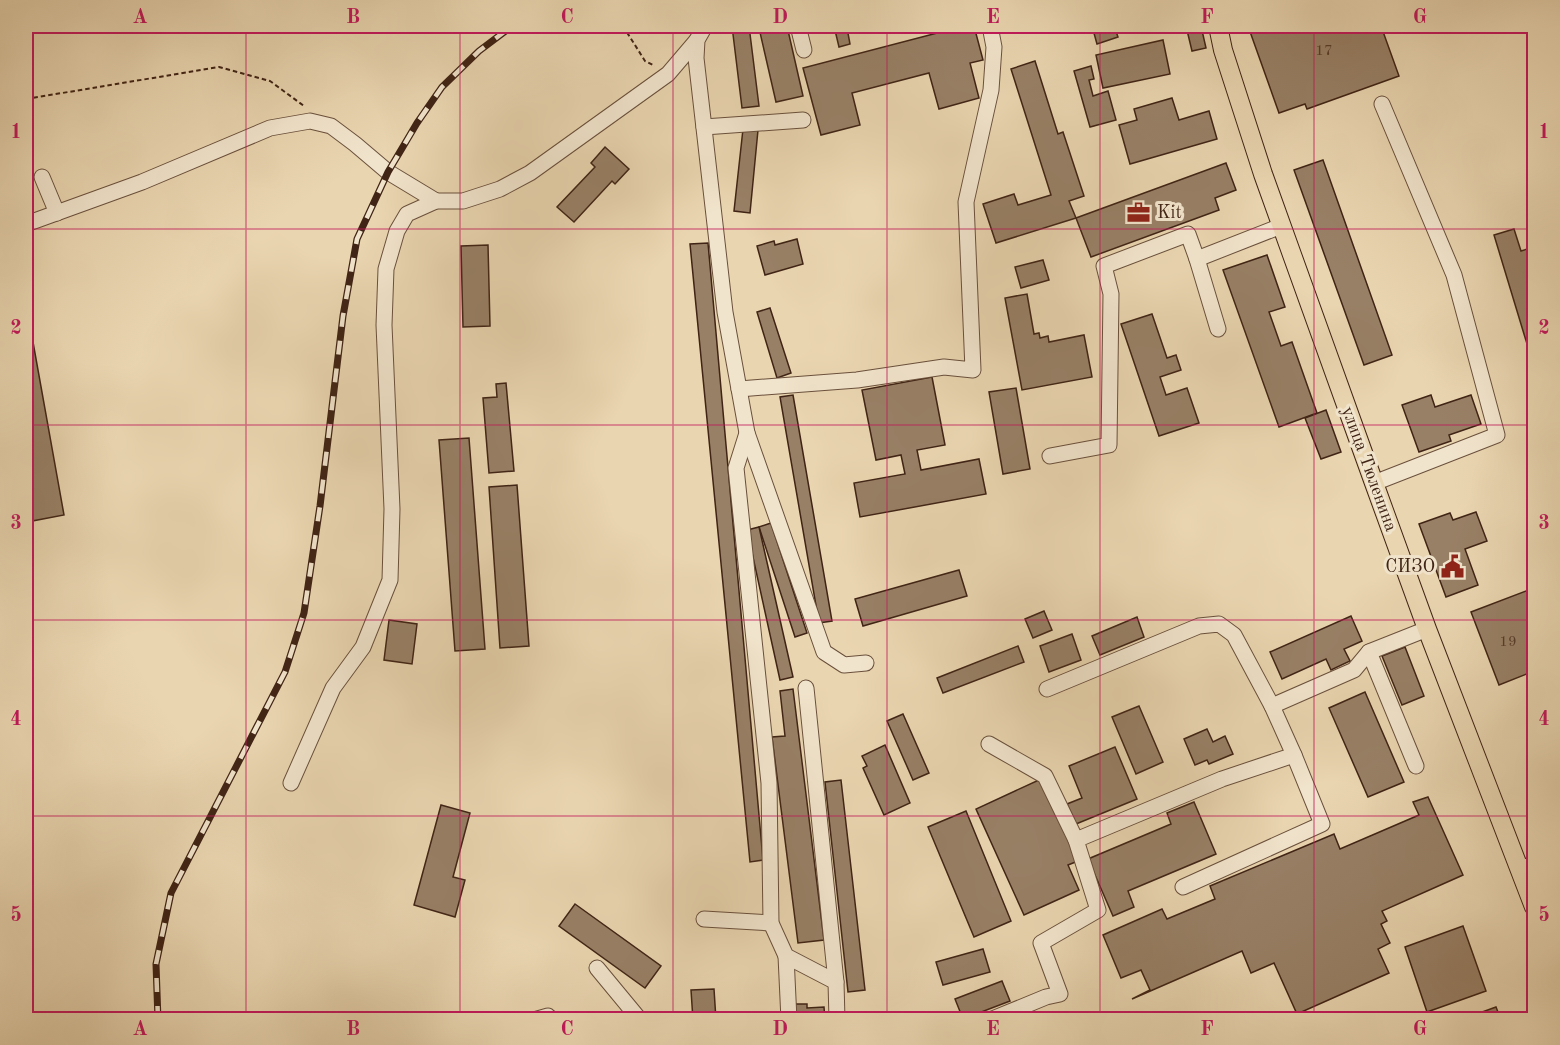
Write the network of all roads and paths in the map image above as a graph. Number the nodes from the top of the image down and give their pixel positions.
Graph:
1 (623, 26) edge
2 (705, 26) edge
3 (798, 26) edge
4 (990, 26) edge
5 (1218, 26) edge
6 (697, 40) junction
7 (804, 50) dead end
8 (668, 74) junction
9 (26, 99) edge
10 (1382, 104) dead end
11 (305, 107) dead end
12 (803, 120) dead end
13 (704, 127) junction
14 (42, 177) dead end
15 (436, 201) junction
16 (57, 213) junction
17 (26, 224) edge
18 (1281, 226) junction
19 (1197, 259) junction
20 (1218, 329) dead end
21 (739, 390) junction
22 (747, 432) junction
23 (1050, 456) dead end
24 (1374, 483) junction
25 (1426, 628) junction
26 (1369, 652) junction
27 (866, 663) dead end
28 (806, 688) dead end
29 (1047, 689) dead end
30 (1272, 706) junction
31 (989, 744) dead end
32 (1294, 755) junction
33 (1416, 766) dead end
34 (291, 783) dead end
35 (1076, 840) junction
36 (1527, 866) edge
37 (1183, 887) dead end
38 (1534, 907) edge
39 (704, 919) dead end
40 (771, 923) junction
41 (786, 956) junction
42 (597, 968) dead end
43 (837, 982) junction
44 (640, 1020) edge
45 (789, 1020) edge
46 (837, 1020) edge
47 (990, 1020) edge

1 - 8 path
2 - 6 lane
3 - 7 lane
4 - 21 lane
5 - 18 main road, улица Тюленина
6 - 8 lane
6 - 13 lane
8 - 15 lane
9 - 11 path
10 - 24 lane
12 - 13 lane
13 - 21 lane
14 - 16 lane
15 - 16 lane
15 - 34 lane
16 - 17 lane
18 - 19 lane
18 - 24 main road, улица Тюленина
19 - 20 lane
19 - 23 lane
21 - 22 lane
22 - 27 lane
22 - 40 lane
24 - 25 main road, улица Тюленина
25 - 26 lane
25 - 36 main road, улица Тюленина
26 - 30 lane
26 - 33 lane
28 - 43 lane
29 - 30 lane
30 - 32 lane
31 - 35 lane
32 - 35 lane
32 - 37 lane
35 - 47 lane
36 - 38 main road, улица Тюленина
39 - 40 lane
40 - 41 lane
41 - 43 lane
41 - 45 lane
42 - 44 lane
43 - 46 lane

